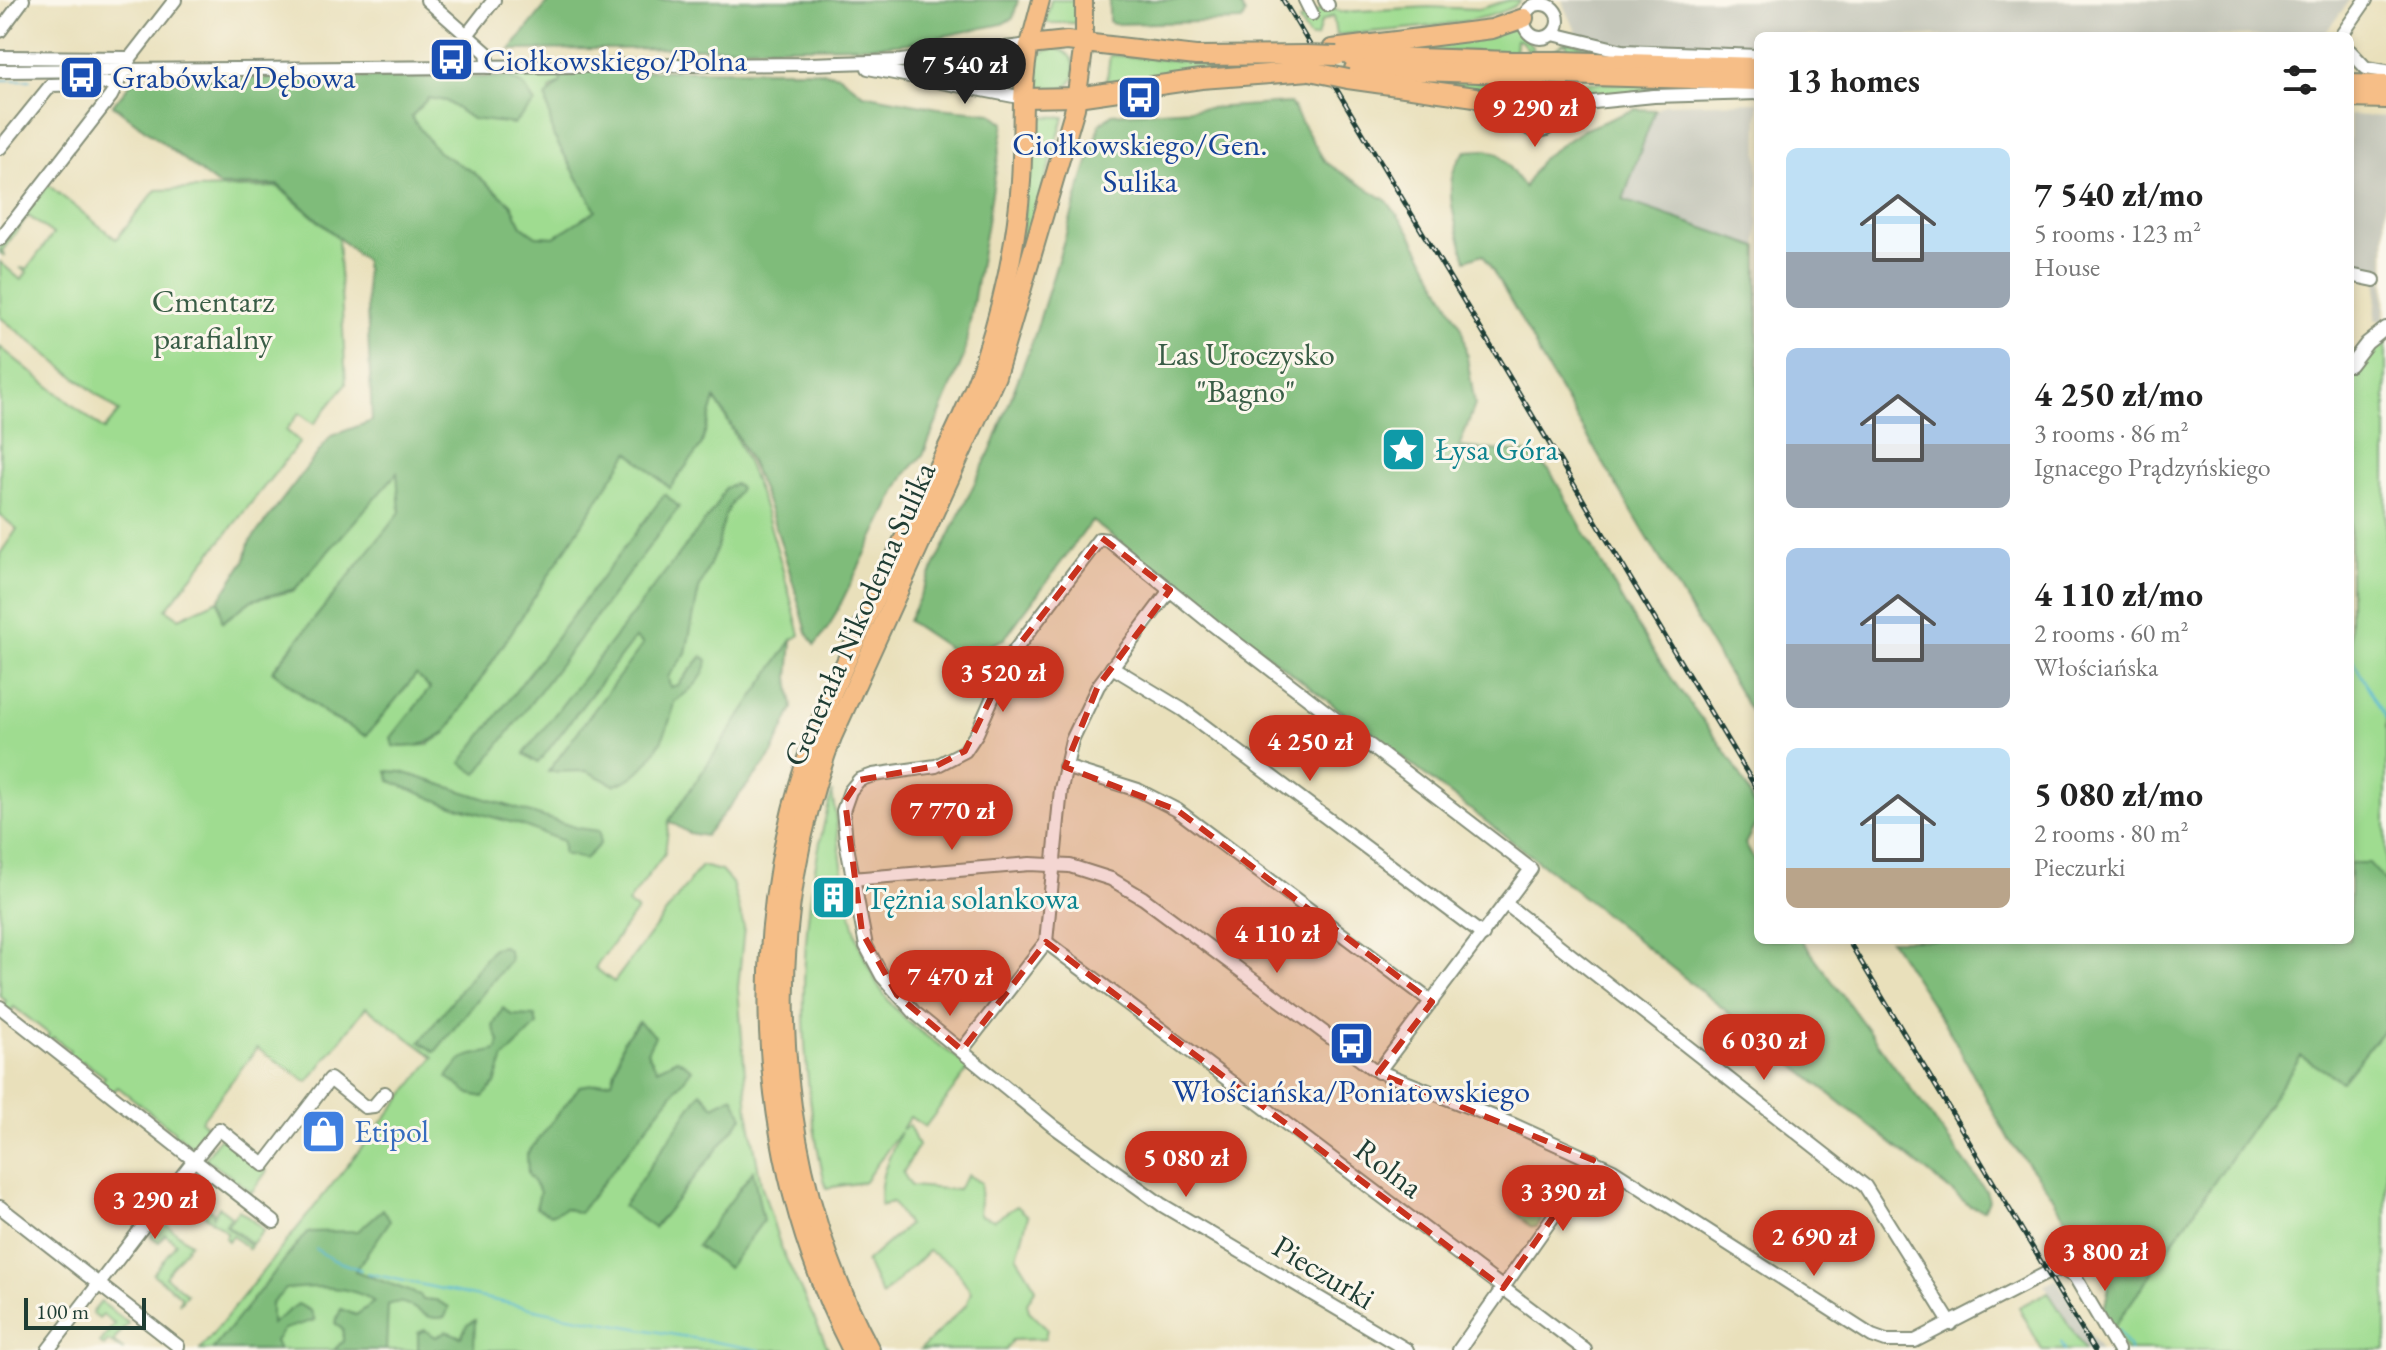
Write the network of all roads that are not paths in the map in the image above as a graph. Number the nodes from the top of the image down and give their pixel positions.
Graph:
1 (23, 0) edge
2 (175, 0) edge
3 (427, 0) edge
4 (494, 0) edge
5 (1041, 0) edge
6 (1084, 0) edge
7 (1305, 0) edge
8 (2366, 0) edge
9 (1538, 6) edge
10 (1312, 14) dead end
11 (0, 31) edge
12 (2344, 32) edge
13 (1548, 33) junction
14 (467, 35) junction
15 (1084, 43) junction
16 (1029, 45) junction
17 (2354, 55) edge
18 (1754, 56) edge
19 (0, 57) edge
20 (130, 58) junction
21 (1304, 63) junction
22 (1340, 63) junction
23 (809, 64) junction
24 (489, 67) junction
25 (1754, 67) edge
26 (1561, 68) junction
27 (0, 71) edge
28 (2386, 71) edge
29 (120, 76) junction
30 (1754, 81) edge
31 (2354, 84) edge
32 (2386, 85) edge
33 (1754, 93) edge
34 (1077, 97) junction
35 (1024, 98) junction
36 (2354, 98) edge
37 (2386, 99) edge
38 (1546, 105) junction
39 (1521, 116) junction
40 (0, 148) edge
41 (0, 239) edge
42 (2354, 276) edge
43 (2374, 280) dead end
44 (2386, 328) edge
45 (2354, 360) edge
46 (1170, 590) junction
47 (1112, 667) junction
48 (811, 744) junction
49 (821, 765) junction
50 (1065, 767) junction
51 (1053, 864) junction
52 (852, 879) junction
53 (1506, 904) junction
54 (1483, 935) junction
55 (1046, 942) junction
56 (1432, 1002) junction
57 (5, 1011) edge
58 (0, 1027) edge
59 (962, 1050) junction
60 (1378, 1072) junction
61 (385, 1093) dead end
62 (789, 1141) junction
63 (194, 1160) junction
64 (1593, 1160) junction
65 (0, 1207) edge
66 (274, 1222) dead end
67 (99, 1284) junction
68 (1503, 1288) junction
69 (1951, 1324) junction
70 (178, 1346) dead end
71 (1902, 1346) edge
72 (48, 1350) edge
73 (852, 1350) edge
74 (870, 1350) edge
75 (1407, 1350) edge
76 (1459, 1350) edge
77 (1585, 1350) edge
78 (2118, 1350) edge

1 - 11 street
2 - 20 street
3 - 14 street
4 - 14 street
5 - 16 main road
6 - 15 main road
7 - 10 street
8 - 12 street
9 - 13 street
9 - 13 street
9 - 22 highway
13 - 18 street
13 - 38 street
14 - 24 street
15 - 16 highway
15 - 21 highway
15 - 34 highway, Generała Nikodema Sulika
16 - 23 street
16 - 35 highway, Generała Nikodema Sulika
17 - 28 street
19 - 20 street
20 - 29 street
21 - 22 highway, bridge
21 - 34 highway
22 - 26 highway, bridge
22 - 39 highway
23 - 24 street
23 - 35 street
24 - 29 street
25 - 26 highway
26 - 30 highway
27 - 29 street
29 - 40 street
29 - 41 street
31 - 32 highway
33 - 38 street
34 - 35 highway
34 - 49 highway, Generała Nikodema Sulika
35 - 48 highway, Generała Nikodema Sulika
36 - 37 highway
38 - 39 street
38 - 39 street
42 - 43 street
44 - 45 street
46 - 47 street
46 - 52 street, Pieczurki
46 - 53 street
47 - 50 street
47 - 54 street
48 - 49 highway
48 - 62 highway, Generała Nikodema Sulika
49 - 62 highway, Generała Nikodema Sulika
50 - 51 street
50 - 56 street
51 - 52 street
51 - 55 street
51 - 60 street
52 - 59 street, Pieczurki
53 - 54 street
53 - 69 street
54 - 56 street
55 - 59 street
55 - 68 street, Rolna
56 - 60 street
57 - 58 street
57 - 63 street
59 - 75 street, Pieczurki
60 - 64 street
61 - 63 street
62 - 73 highway, Generała Nikodema Sulika
62 - 74 highway, Generała Nikodema Sulika
63 - 66 street
63 - 67 street
64 - 68 street
64 - 71 street
65 - 67 street
67 - 70 street
67 - 72 street
68 - 76 street
68 - 77 street, Rolna
69 - 71 street
69 - 78 street

